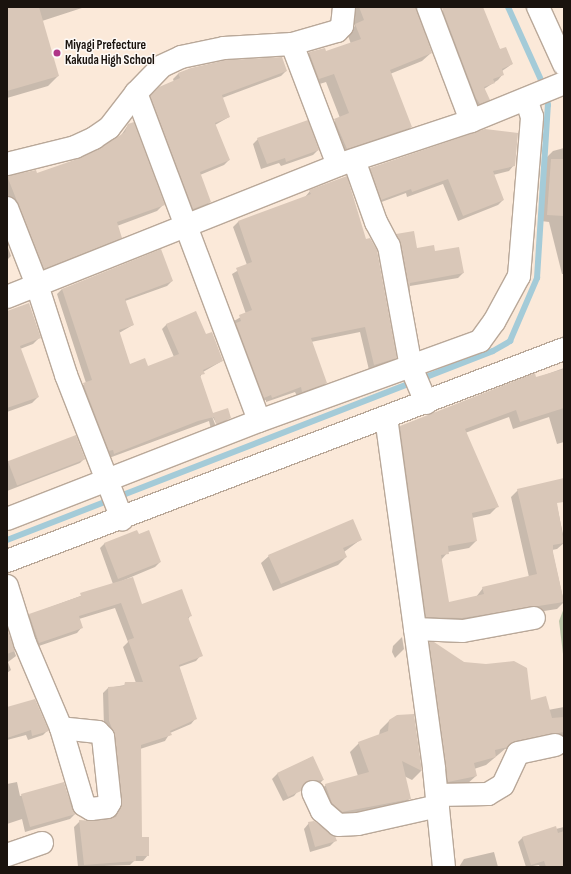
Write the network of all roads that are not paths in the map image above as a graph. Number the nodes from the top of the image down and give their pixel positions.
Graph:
1 (344, 7) edge
2 (428, 7) edge
3 (538, 7) edge
4 (292, 44) junction
5 (564, 64) edge
6 (564, 83) edge
7 (136, 93) junction
8 (526, 99) junction
9 (471, 121) junction
10 (346, 162) junction
11 (7, 164) edge
12 (7, 208) edge
13 (187, 226) junction
14 (36, 285) junction
15 (7, 297) edge
16 (564, 348) edge
17 (412, 367) junction
18 (426, 403) junction
19 (386, 417) junction
20 (259, 421) junction
21 (109, 480) junction
22 (7, 519) edge
23 (122, 519) junction
24 (7, 561) edge
25 (7, 586) edge
26 (534, 618) dead end
27 (415, 629) junction
28 (61, 728) dead end
29 (555, 745) dead end
30 (313, 792) dead end
31 (437, 800) junction
32 (42, 843) dead end
33 (7, 855) edge
34 (444, 867) edge

1 - 4 street
2 - 9 street
3 - 5 street
4 - 7 street
4 - 10 street
6 - 8 street
7 - 11 street
7 - 13 street
8 - 9 street
8 - 17 street
9 - 10 street
10 - 13 street
10 - 17 street
12 - 14 street
13 - 14 street
13 - 20 street
14 - 15 street
14 - 21 street
16 - 18 street
17 - 18 street
17 - 20 street
18 - 19 street
19 - 23 street
19 - 27 street
20 - 21 street
21 - 22 street
21 - 23 street
23 - 24 street
25 - 28 street
26 - 27 street
27 - 31 street
29 - 31 street
30 - 31 street
31 - 34 street
32 - 33 street

